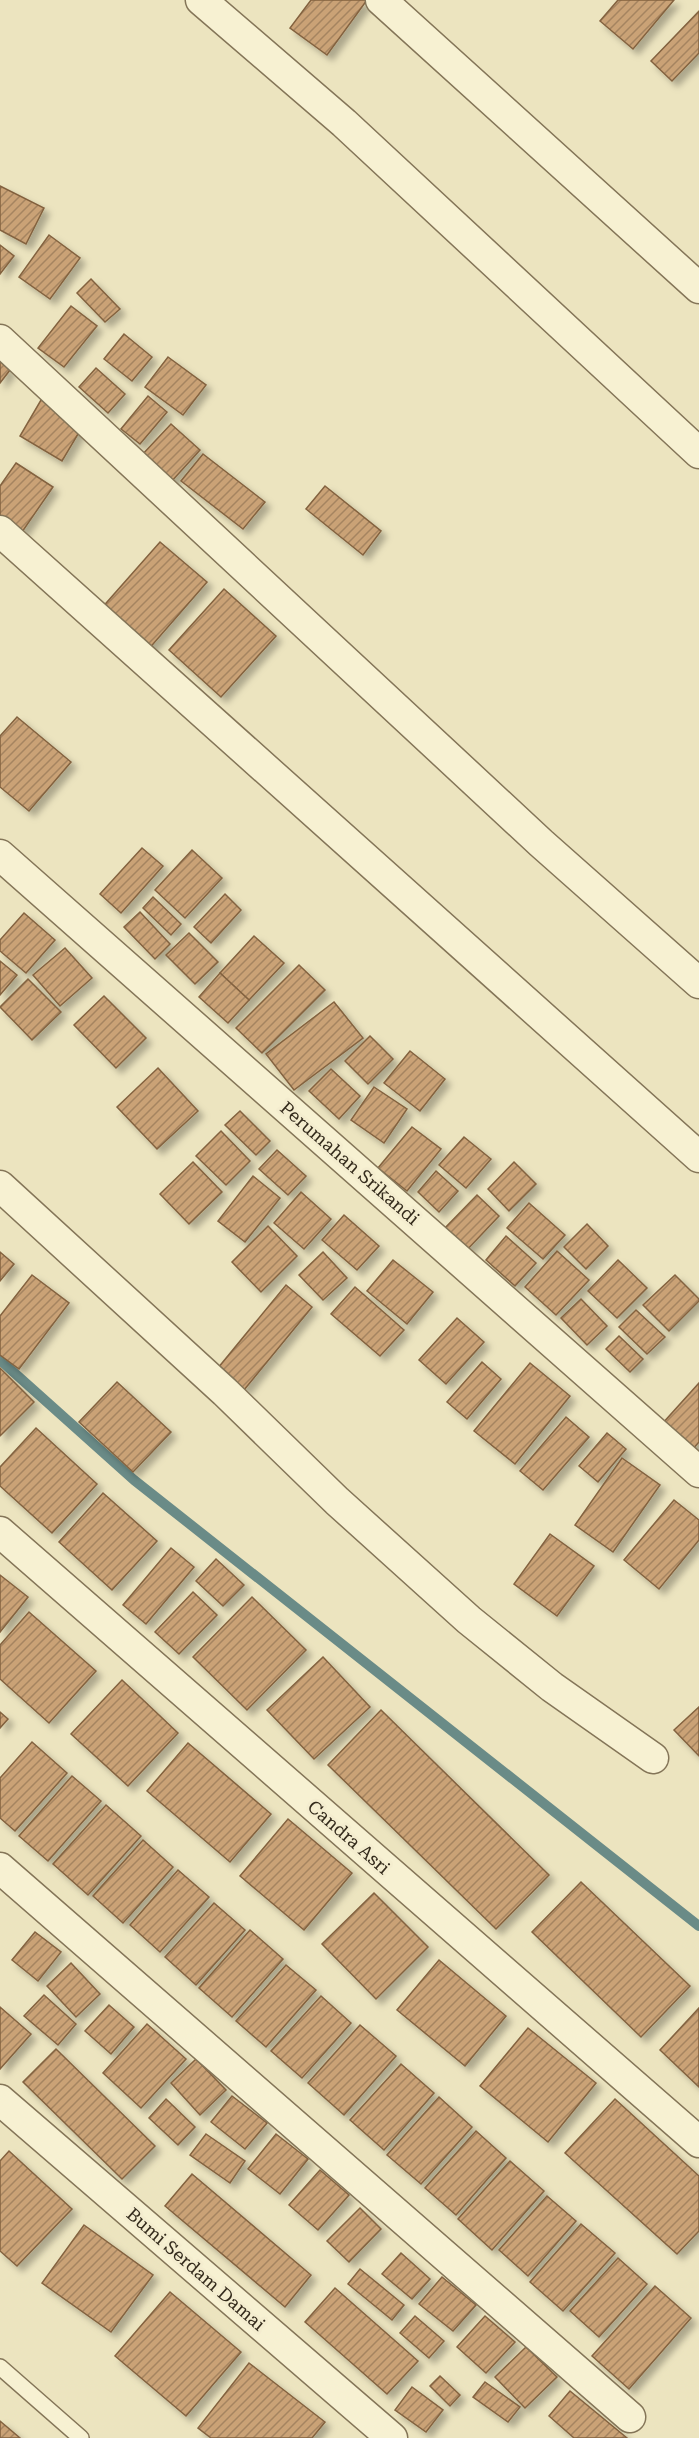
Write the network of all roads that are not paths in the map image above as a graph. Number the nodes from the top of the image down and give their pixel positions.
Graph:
1 (201, 0) edge
2 (381, 0) edge
3 (699, 288) edge
4 (0, 339) edge
5 (699, 453) edge
6 (0, 531) edge
7 (0, 855) edge
8 (699, 983) edge
9 (699, 1157) edge
10 (0, 1186) edge
11 (699, 1472) edge
12 (0, 1532) edge
13 (652, 1758) dead end
14 (0, 1868) edge
15 (0, 2100) edge
16 (699, 2142) edge
17 (0, 2367) edge
18 (630, 2417) dead end
19 (81, 2438) edge
20 (392, 2438) edge

1 - 5 street
2 - 3 street
4 - 8 street
6 - 9 street
7 - 11 street, Perumahan Srikandi
10 - 13 street
12 - 16 street, Candra Asri
14 - 18 street
15 - 20 street, Bumi Serdam Damai
17 - 19 lane

